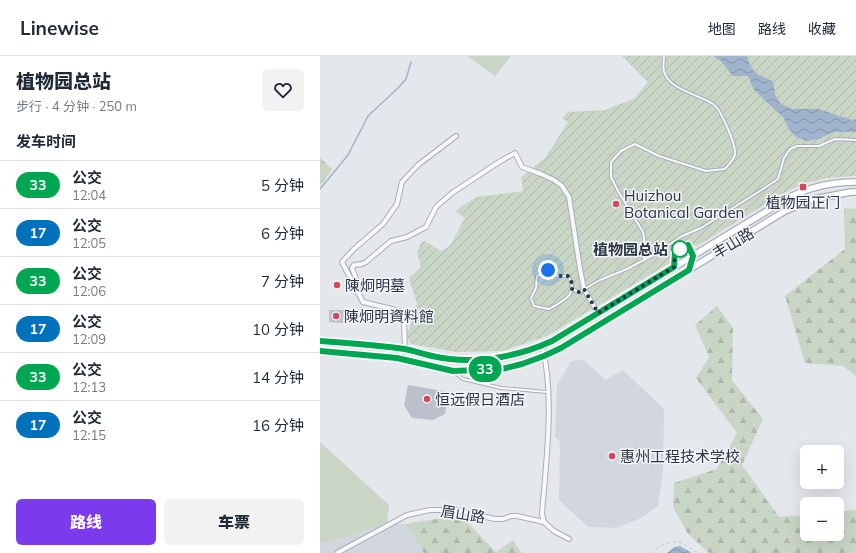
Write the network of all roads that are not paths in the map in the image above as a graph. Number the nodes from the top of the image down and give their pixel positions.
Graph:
1 (664, 56) edge
2 (456, 136) dead end
3 (856, 140) edge
4 (856, 182) edge
5 (856, 192) edge
6 (693, 256) junction
7 (644, 259) junction
8 (674, 267) junction
9 (689, 270) junction
10 (572, 289) junction
11 (584, 289) junction
12 (358, 293) junction
13 (598, 313) junction
14 (320, 341) edge
15 (542, 345) junction
16 (405, 349) junction
17 (320, 351) edge
18 (544, 356) junction
19 (397, 358) junction
20 (453, 371) junction
21 (548, 392) junction
22 (544, 522) junction
23 (569, 539) dead end
24 (337, 553) edge

1 - 7 lane
2 - 12 street
3 - 7 lane
4 - 6 main road, 丰山路
5 - 9 main road, 丰山路
6 - 8 main road, 丰山路
6 - 8 lane
6 - 9 main road
7 - 11 lane
8 - 13 main road, 丰山路
9 - 18 main road, 丰山路
10 - 10 lane
10 - 11 lane
11 - 12 street
11 - 13 street
12 - 16 street
13 - 15 main road, 丰山路
14 - 16 main road, 丰山路
15 - 16 main road, 丰山路
15 - 18 street
16 - 19 street
17 - 19 main road, 丰山路
18 - 20 main road, 丰山路
18 - 21 street
19 - 20 main road, 丰山路
20 - 21 lane
21 - 22 street
22 - 23 street, 眉山路
22 - 24 street, 眉山路

